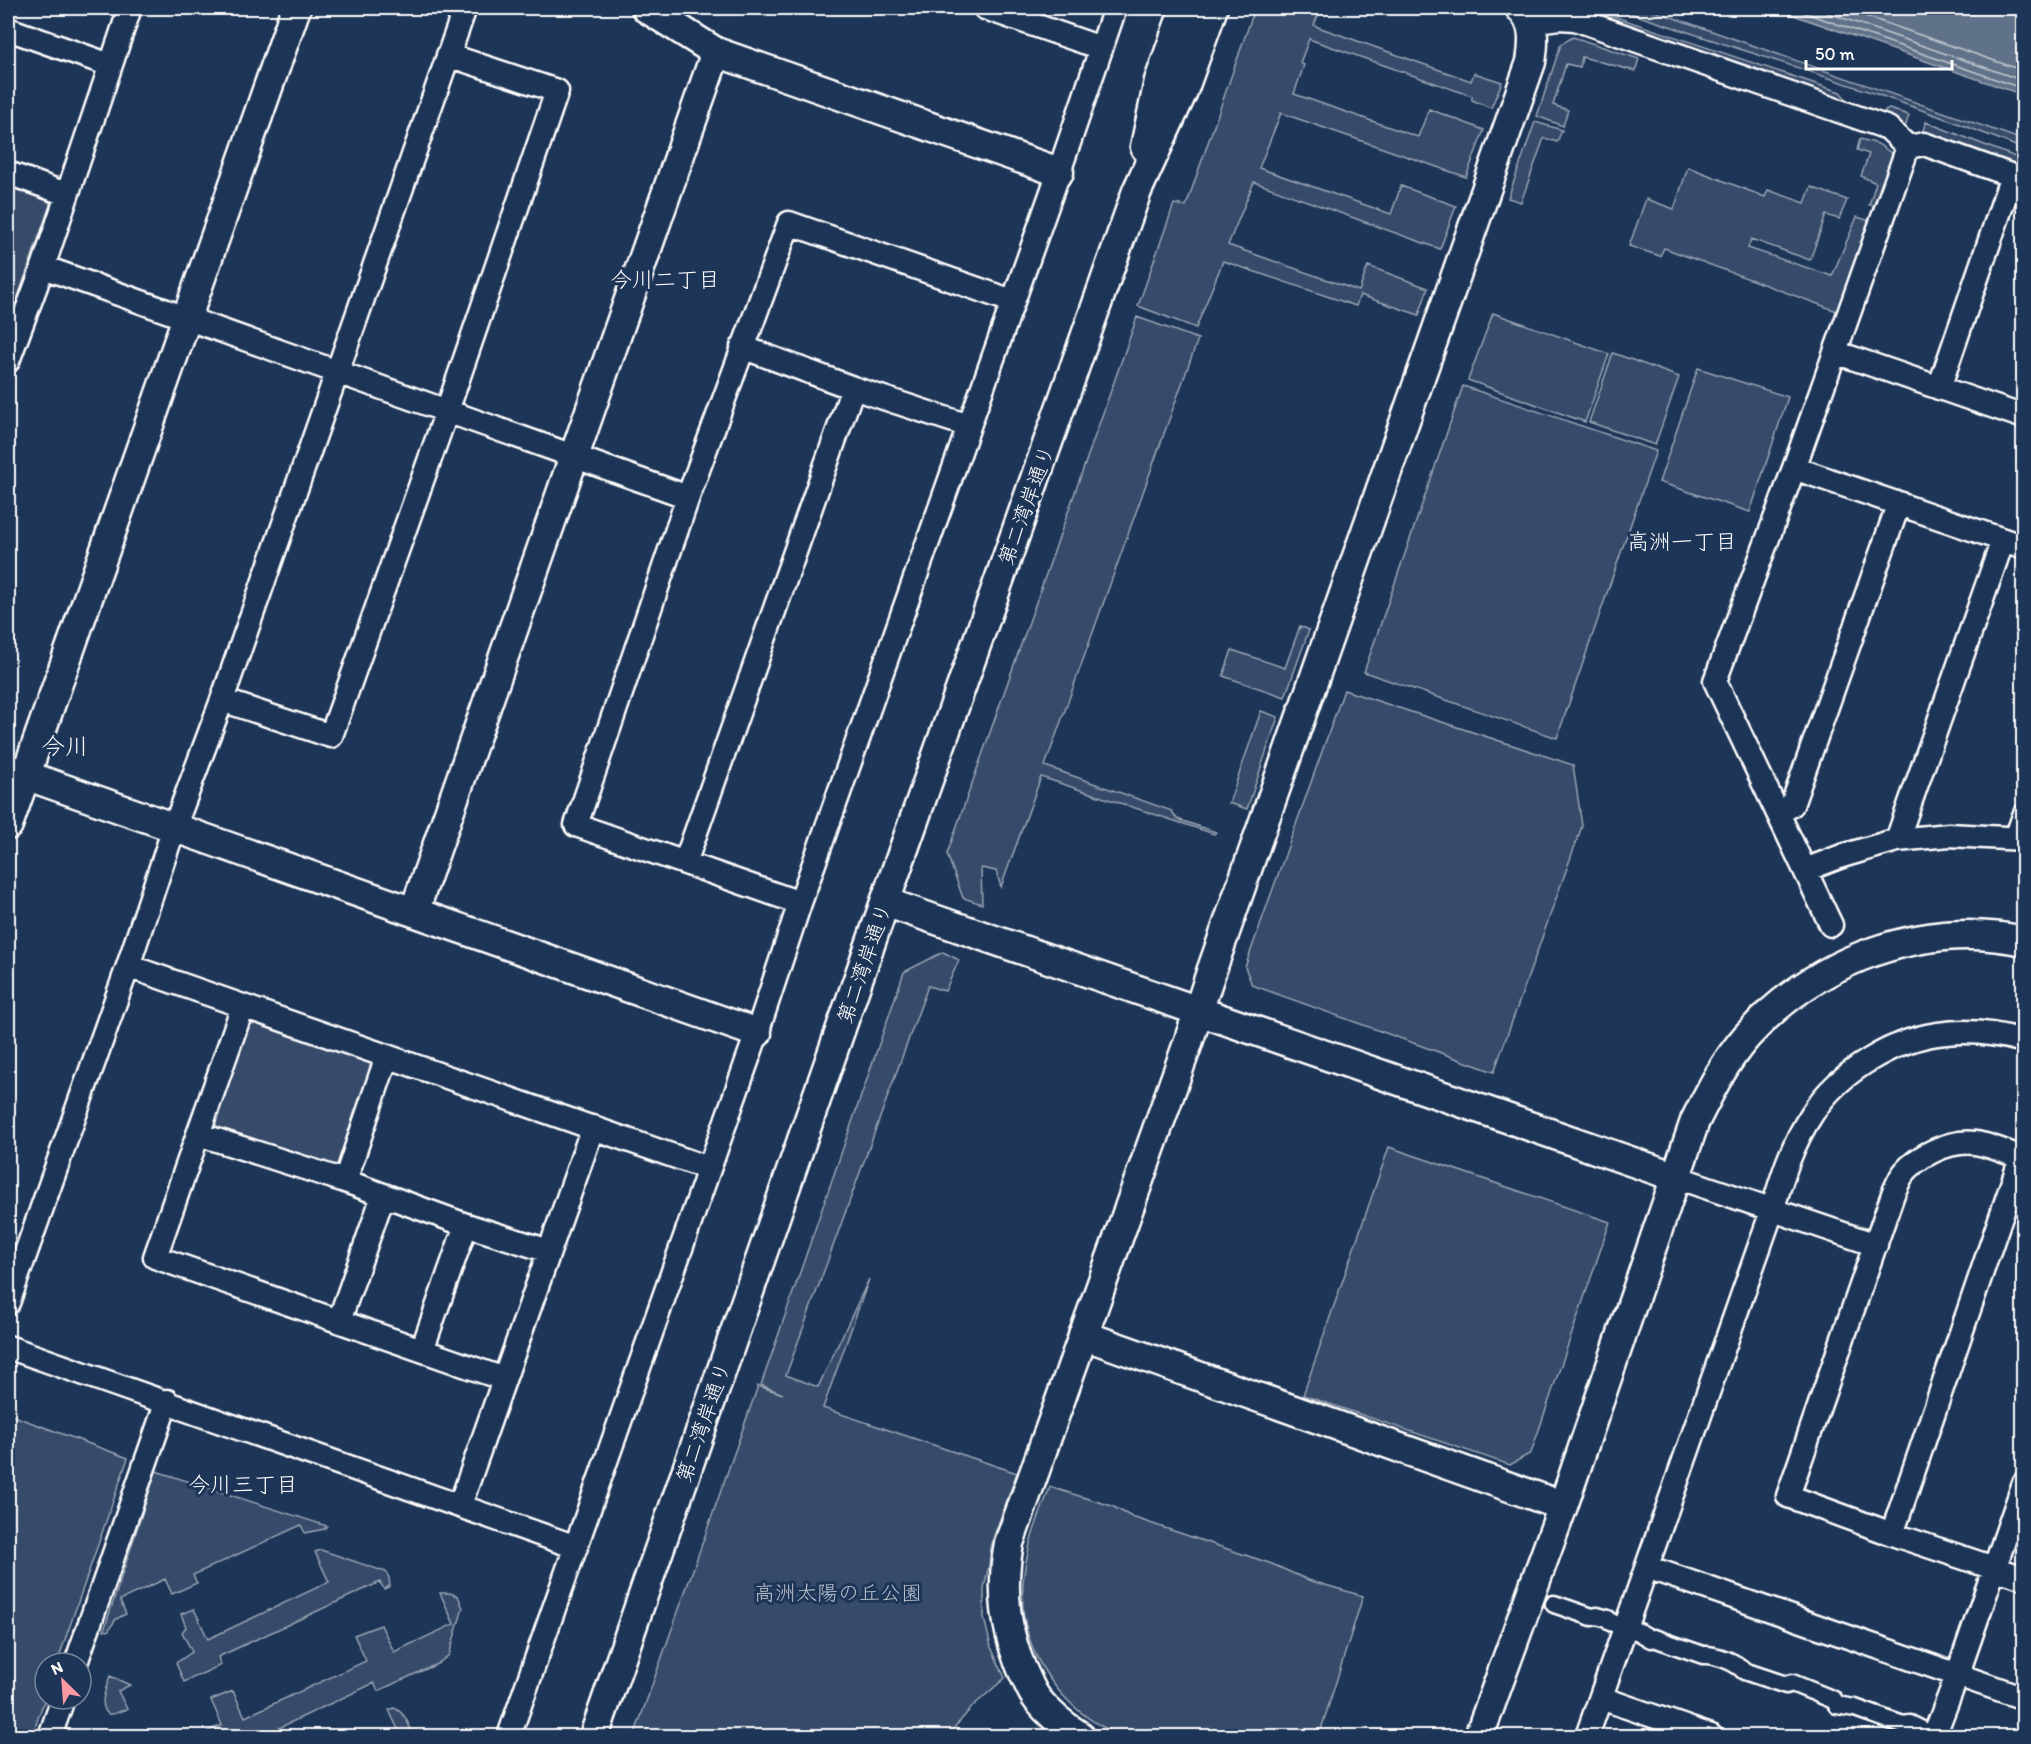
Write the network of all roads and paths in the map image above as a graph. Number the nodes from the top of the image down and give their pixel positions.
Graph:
1 (130, 8) edge
2 (296, 8) edge
3 (465, 8) edge
4 (984, 8) edge
5 (1115, 8) edge
6 (1185, 8) edge
7 (1213, 8) edge
8 (650, 9) edge
9 (1525, 15) edge
10 (8, 29) edge
11 (1101, 48) junction
12 (716, 52) junction
13 (448, 56) junction
14 (110, 65) junction
15 (1908, 147) junction
16 (1059, 172) junction
17 (8, 173) edge
18 (2018, 178) edge
19 (1137, 191) junction
20 (66, 194) junction
21 (43, 267) junction
22 (1012, 301) junction
23 (185, 318) junction
24 (742, 347) junction
25 (1835, 352) junction
26 (8, 360) edge
27 (337, 370) junction
28 (853, 388) junction
29 (1939, 388) junction
30 (447, 411) junction
31 (2024, 417) edge
32 (969, 426) junction
33 (574, 456) junction
34 (1794, 468) junction
35 (688, 496) junction
36 (1899, 504) junction
37 (2013, 543) edge
38 (222, 700) junction
39 (16, 772) edge
40 (1779, 813) junction
41 (2024, 816) edge
42 (8, 825) edge
43 (174, 828) junction
44 (2020, 838) edge
45 (1897, 840) junction
46 (685, 863) junction
47 (1805, 870) junction
48 (885, 902) junction
49 (800, 903) junction
50 (414, 912) junction
51 (1831, 926) dead end
52 (2024, 941) edge
53 (128, 966) junction
54 (243, 1006) junction
55 (1199, 1012) junction
56 (757, 1033) junction
57 (2024, 1041) edge
58 (387, 1056) junction
59 (593, 1127) junction
60 (198, 1134) junction
61 (2022, 1158) edge
62 (708, 1168) junction
63 (1676, 1177) junction
64 (345, 1181) junction
65 (383, 1196) junction
66 (1772, 1211) junction
67 (466, 1225) junction
68 (1876, 1245) junction
69 (549, 1251) junction
70 (8, 1303) edge
71 (339, 1321) junction
72 (1083, 1335) junction
73 (8, 1347) edge
74 (422, 1350) junction
75 (504, 1379) junction
76 (167, 1401) junction
77 (2024, 1483) edge
78 (460, 1505) junction
79 (1563, 1506) junction
80 (1892, 1534) junction
81 (576, 1547) junction
82 (1647, 1567) junction
83 (1994, 1568) junction
84 (2024, 1578) edge
85 (1554, 1604) dead end
86 (1626, 1628) junction
87 (80, 1651) edge
88 (1958, 1676) junction
89 (1600, 1698) junction
90 (2024, 1698) edge
91 (59, 1711) edge
92 (50, 1737) edge
93 (509, 1737) edge
94 (594, 1737) edge
95 (1080, 1737) edge
96 (1479, 1737) edge
97 (1587, 1737) edge
98 (1711, 1737) edge
99 (1934, 1737) edge

1 - 14 street
2 - 23 street
3 - 13 street
4 - 11 street
5 - 11 street
6 - 19 street, 第二湾岸通り
7 - 19 street, 第二湾岸通り
8 - 12 street
9 - 15 street
9 - 55 street
10 - 14 street
11 - 16 street
12 - 16 street
12 - 33 street
13 - 27 street
13 - 30 street
14 - 20 street
15 - 18 street
15 - 25 street
16 - 22 street
17 - 20 street
18 - 29 street
19 - 48 street, 第二湾岸通り
20 - 21 street
21 - 23 street
21 - 26 street
22 - 24 street
22 - 32 street
23 - 27 street
23 - 39 street
24 - 28 street
24 - 35 street
25 - 29 street
25 - 34 street
27 - 30 street
27 - 38 street
28 - 32 street
28 - 46 street
29 - 31 street
30 - 33 street
30 - 38 street
32 - 49 street
33 - 35 street
33 - 50 street
34 - 36 street
34 - 40 street
35 - 46 street
36 - 37 street
36 - 40 street
37 - 45 street
38 - 43 street
39 - 42 street
39 - 43 street
40 - 47 street
41 - 44 street
43 - 50 street
43 - 53 street
44 - 45 street
45 - 47 street
46 - 49 street
47 - 51 street
48 - 55 street
48 - 94 street, 第二湾岸通り
49 - 56 street
50 - 56 street
52 - 63 street
53 - 54 street
53 - 70 street
54 - 58 street
54 - 60 street
55 - 63 street
55 - 72 street
56 - 62 street
57 - 66 street
58 - 59 street
58 - 64 street
59 - 62 street
59 - 69 street
60 - 64 street
60 - 71 street
61 - 68 street
61 - 80 street
62 - 81 street
63 - 66 street
63 - 79 street
64 - 65 street
65 - 67 street
65 - 71 street
66 - 68 street
66 - 82 street
67 - 69 street
67 - 74 street
68 - 80 street
69 - 75 street
71 - 74 street
72 - 79 street
72 - 95 street
73 - 76 street
74 - 75 street
75 - 78 street
76 - 78 street
76 - 87 street
77 - 83 street
78 - 81 street
79 - 96 street
80 - 83 street
81 - 93 street
82 - 86 street
82 - 88 street
83 - 84 street
83 - 88 street
85 - 86 street
86 - 89 street
86 - 99 street
88 - 90 street
88 - 99 street
89 - 97 street
89 - 98 street
91 - 92 street

